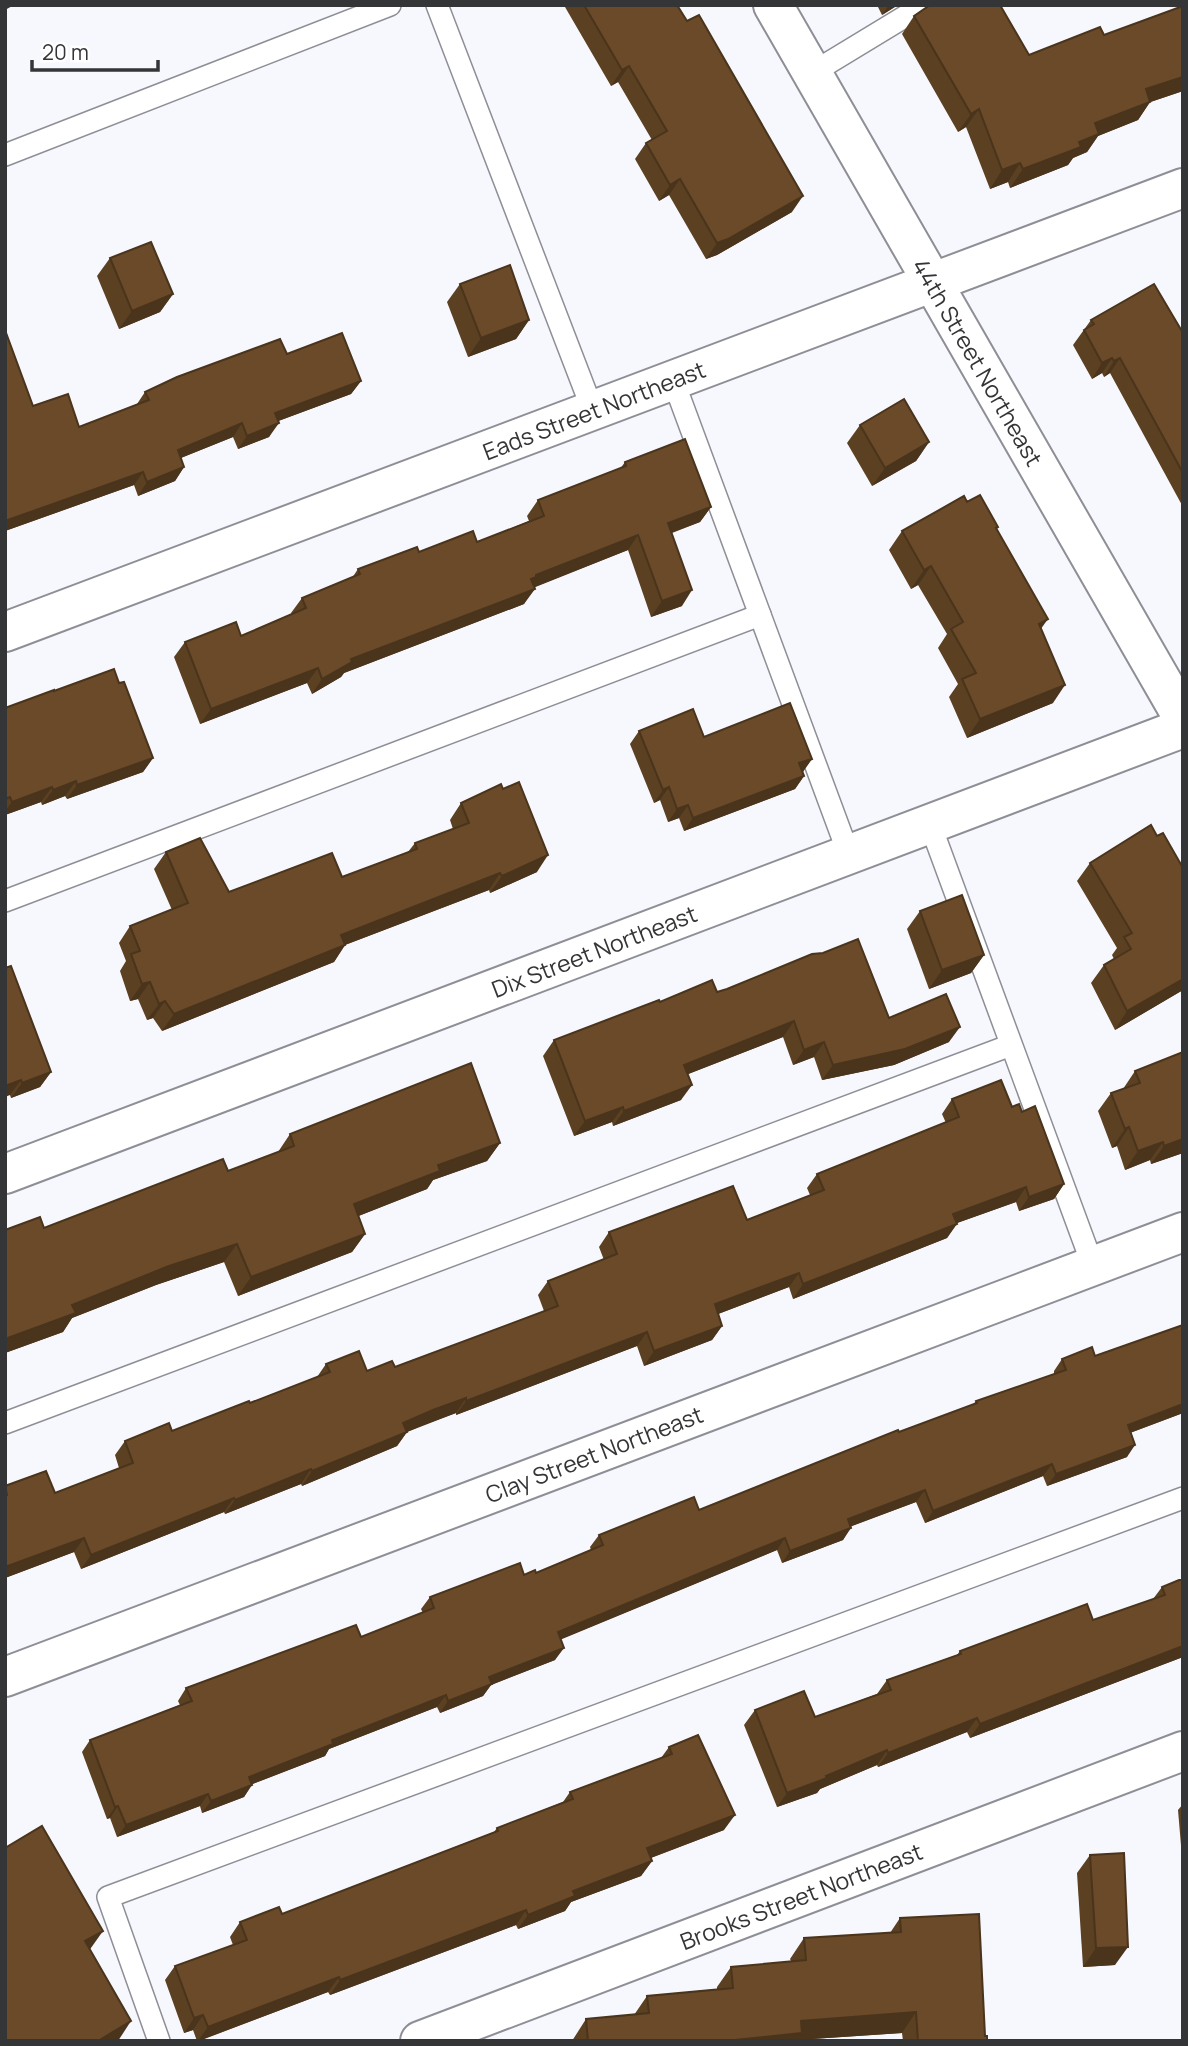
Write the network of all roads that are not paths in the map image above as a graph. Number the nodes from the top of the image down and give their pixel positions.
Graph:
1 (390, 5) edge
2 (437, 5) edge
3 (773, 5) edge
4 (924, 5) edge
5 (812, 73) junction
6 (5, 155) edge
7 (1183, 188) edge
8 (932, 283) junction
9 (673, 380) junction
10 (593, 411) junction
11 (760, 615) junction
12 (5, 632) edge
13 (1183, 718) edge
14 (1183, 728) edge
15 (930, 824) junction
16 (849, 855) junction
17 (5, 901) edge
18 (1011, 1045) junction
19 (5, 1174) edge
20 (1183, 1232) edge
21 (1093, 1266) junction
22 (5, 1423) edge
23 (1183, 1498) edge
24 (5, 1677) edge
25 (1183, 1751) edge
26 (159, 2041) edge
27 (420, 2041) edge

1 - 6 lane
2 - 10 lane
3 - 5 street, 44th Street Northeast
4 - 5 lane
5 - 8 street, 44th Street Northeast
7 - 8 street, Eads Street Northeast
8 - 9 street, Eads Street Northeast
8 - 13 street, 44th Street Northeast
9 - 10 street, Eads Street Northeast
9 - 11 lane
10 - 12 street, Eads Street Northeast
11 - 16 lane
11 - 17 lane
14 - 15 street, Dix Street Northeast
15 - 16 street, Dix Street Northeast
15 - 18 lane
16 - 19 street, Dix Street Northeast
18 - 21 lane
18 - 22 lane
20 - 21 street, Clay Street Northeast
21 - 24 street, Clay Street Northeast
23 - 26 lane
25 - 27 street, Brooks Street Northeast

